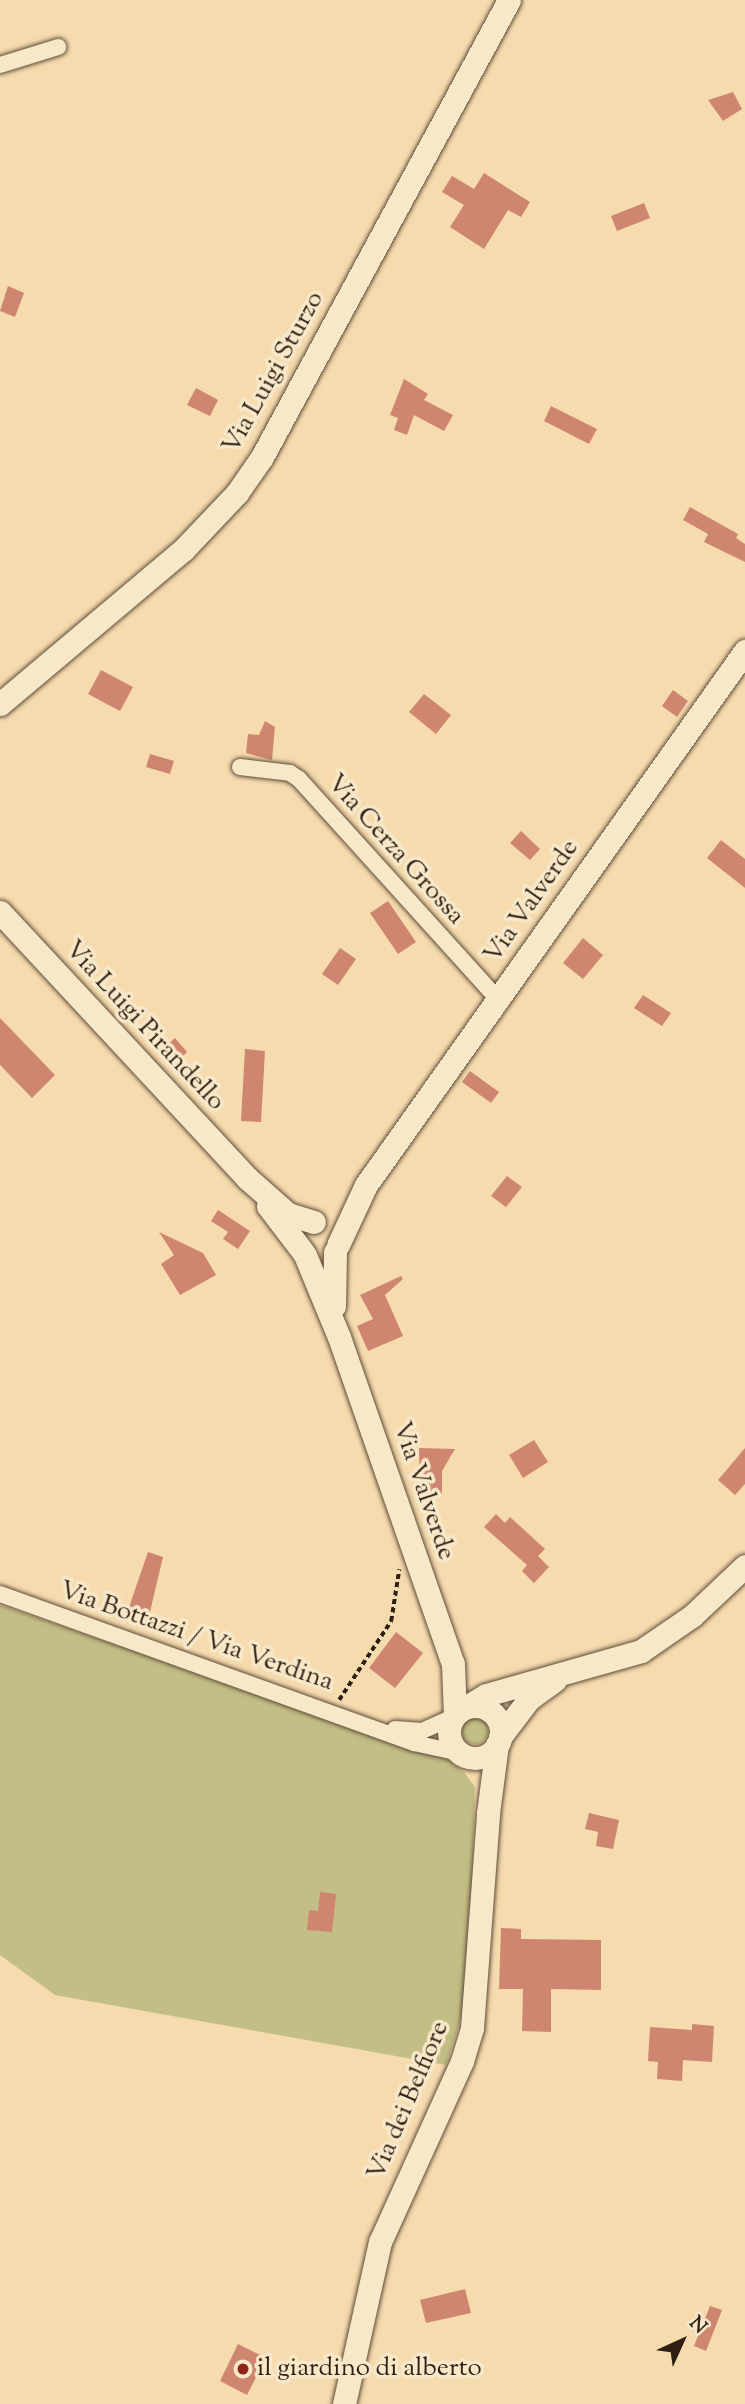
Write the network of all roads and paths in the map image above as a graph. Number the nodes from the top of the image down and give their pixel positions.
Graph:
1 (509, 0) edge
2 (58, 47) dead end
3 (0, 65) edge
4 (745, 651) edge
5 (0, 704) edge
6 (240, 767) dead end
7 (0, 912) edge
8 (498, 999) junction
9 (247, 1178) junction
10 (366, 1185) junction
11 (318, 1222) junction
12 (336, 1248) junction
13 (304, 1253) junction
14 (339, 1337) junction
15 (400, 1562) dead end
16 (745, 1566) edge
17 (0, 1594) edge
18 (566, 1672) junction
19 (336, 1705) dead end
20 (469, 1711) junction
21 (375, 1727) junction
22 (499, 1741) junction
23 (461, 1754) junction
24 (488, 1813) junction
25 (344, 2404) edge

1 - 5 street, Via Luigi Sturzo
2 - 3 street
4 - 8 street, Via Valverde
6 - 8 street, Via Cerza Grossa
7 - 9 street, Via Luigi Pirandello
8 - 10 street, Via Valverde
9 - 11 street
9 - 13 street
10 - 11 street
10 - 12 street
11 - 12 street
11 - 13 street
12 - 13 street
12 - 14 street
13 - 14 street
14 - 20 street, Via Valverde
15 - 19 path
16 - 18 street
17 - 21 street, Via Bottazzi / Via Verdina
18 - 20 street
18 - 22 street
20 - 21 street
20 - 22 street
20 - 23 street
21 - 23 street
22 - 23 street
22 - 24 street, Via dei Belfiore
23 - 24 street
24 - 25 street, Via dei Belfiore

